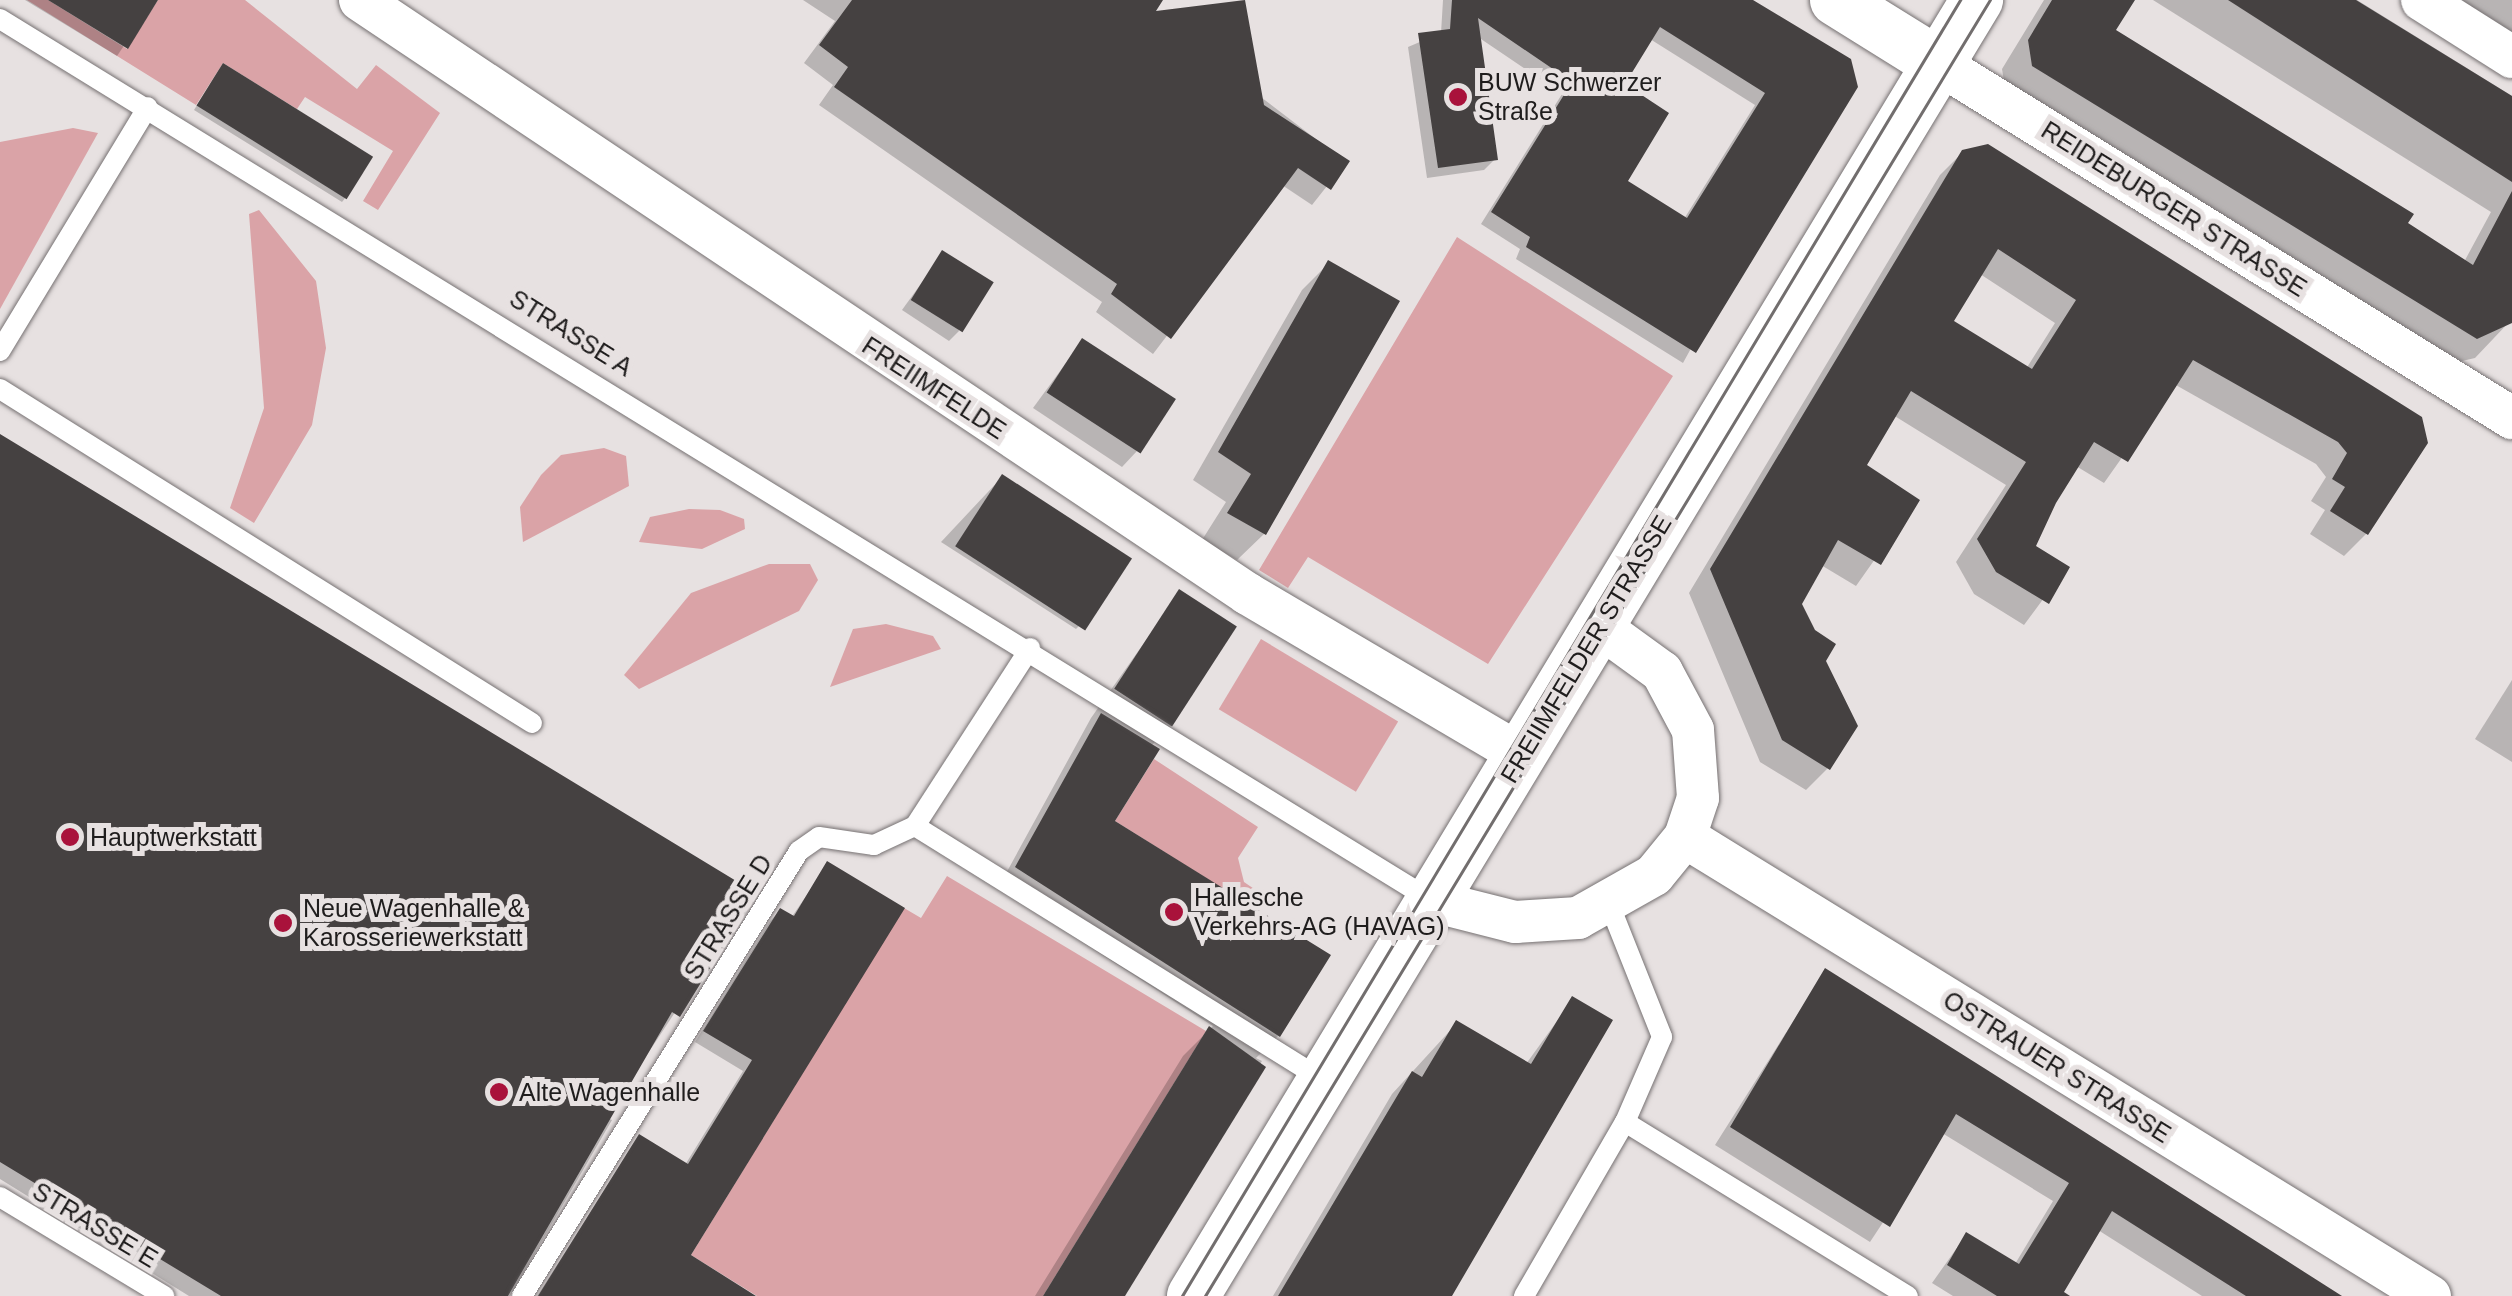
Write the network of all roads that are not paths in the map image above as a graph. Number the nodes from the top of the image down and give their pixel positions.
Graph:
1 (360, 0) edge
2 (1836, 0) edge
3 (1978, 0) edge
4 (2422, 0) edge
5 (0, 19) edge
6 (2512, 56) edge
7 (1939, 64) junction
8 (148, 106) junction
9 (0, 350) edge
10 (0, 390) edge
11 (2506, 418) edge
12 (1600, 627) junction
13 (1030, 648) junction
14 (532, 723) dead end
15 (1520, 755) junction
16 (916, 826) junction
17 (1684, 837) junction
18 (1432, 902) junction
19 (1610, 906) junction
20 (1322, 1080) junction
21 (1625, 1122) junction
22 (0, 1196) edge
23 (164, 1296) edge
24 (522, 1296) edge
25 (1193, 1296) edge
26 (1524, 1296) edge
27 (1908, 1296) edge
28 (2430, 1296) edge

1 - 15 street, FREIIMFELDE
2 - 7 street, REIDEBURGER STRASSE
3 - 7 street, FREIIMFELDER STRASSE
4 - 6 street
5 - 8 lane, STRASSE A
7 - 11 street, REIDEBURGER STRASSE
7 - 12 street, FREIIMFELDER STRASSE
8 - 9 lane
8 - 13 lane, STRASSE A
10 - 14 lane
12 - 15 street, FREIIMFELDER STRASSE
12 - 17 street
13 - 16 lane
13 - 18 lane, STRASSE A
15 - 18 street, FREIIMFELDER STRASSE
16 - 20 lane
16 - 24 lane, STRASSE D
17 - 19 street
17 - 28 street, OSTRAUER STRASSE
18 - 19 street
18 - 20 street, FREIIMFELDER STRASSE
19 - 21 lane
20 - 25 street, FREIIMFELDER STRASSE
21 - 26 lane
21 - 27 lane
22 - 23 lane, STRASSE E

